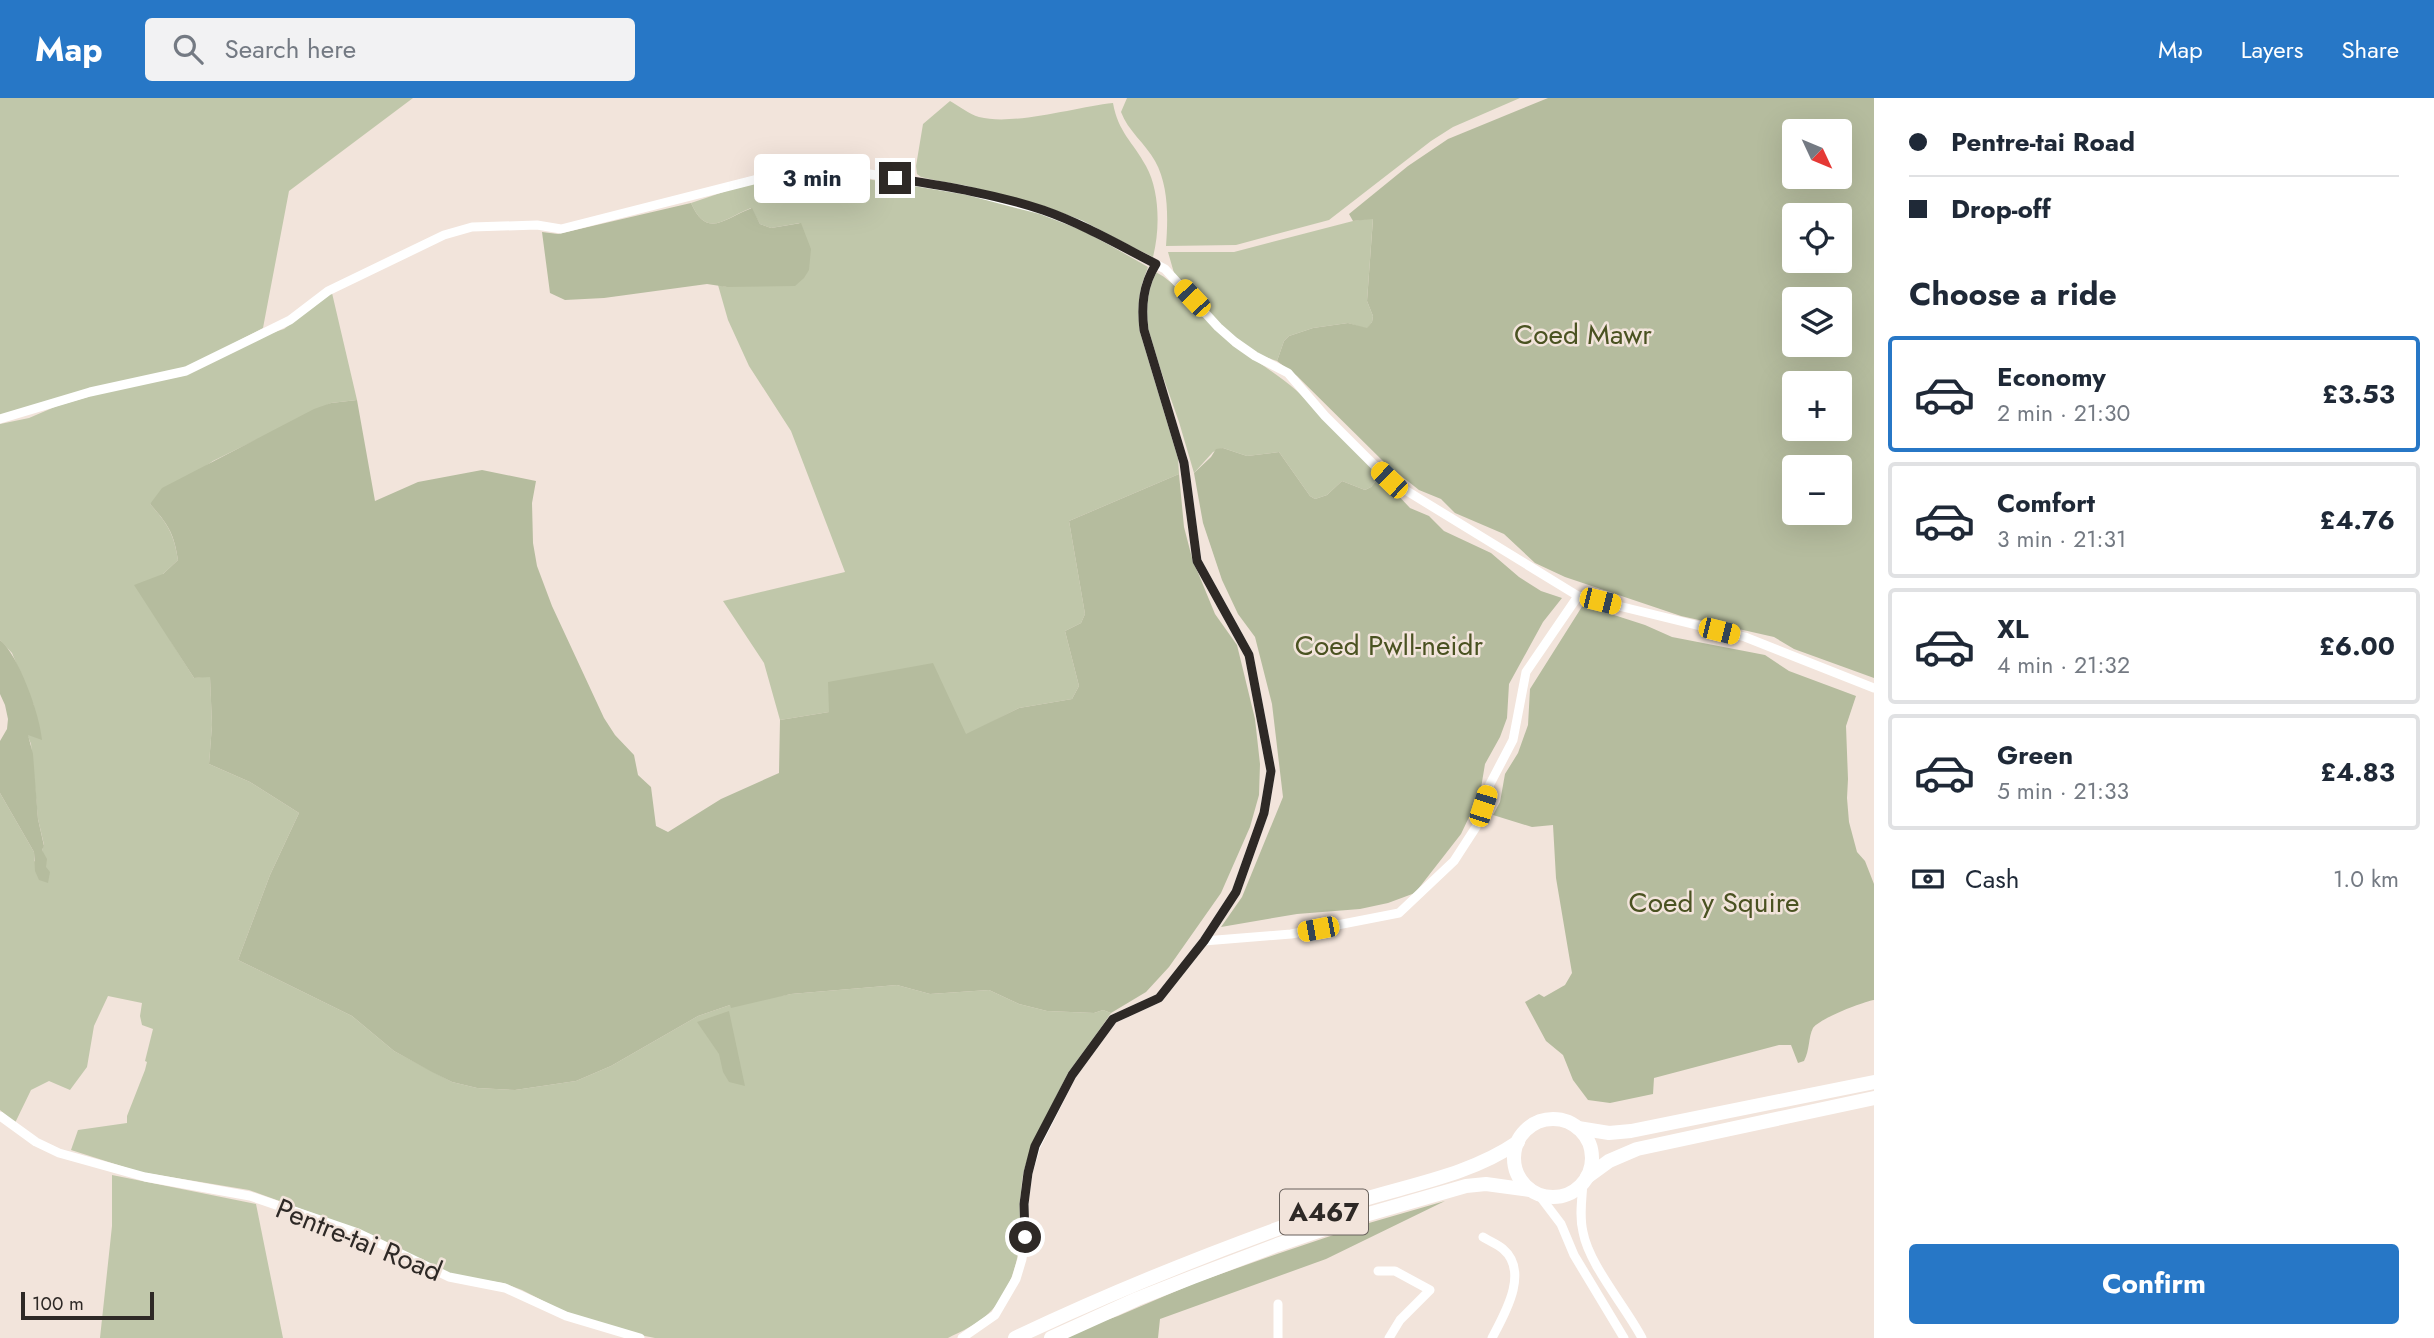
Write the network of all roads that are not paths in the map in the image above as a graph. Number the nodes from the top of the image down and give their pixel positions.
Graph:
1 (1156, 264) junction
2 (0, 419) edge
3 (1578, 596) junction
4 (1874, 688) edge
5 (1204, 941) junction
6 (1874, 1082) edge
7 (1874, 1098) edge
8 (0, 1116) edge
9 (1578, 1128) junction
10 (1518, 1142) junction
11 (1585, 1180) junction
12 (1535, 1192) junction
13 (1483, 1237) dead end
14 (1378, 1271) dead end
15 (1278, 1304) dead end
16 (640, 1338) edge
17 (962, 1338) edge
18 (1015, 1338) edge
19 (1051, 1338) edge
20 (1278, 1338) edge
21 (1389, 1338) edge
22 (1492, 1338) edge
23 (1624, 1338) edge
24 (1642, 1338) edge

1 - 2 street
1 - 3 street
1 - 5 street
3 - 4 street
3 - 5 street
5 - 17 street
6 - 9 main road
7 - 11 main road
8 - 16 street, Pentre-tai Road
9 - 10 main road
9 - 11 main road
10 - 12 main road
10 - 18 main road, A467
11 - 12 main road
11 - 24 street
12 - 19 main road, A467
12 - 23 street
13 - 22 street
14 - 21 street
15 - 20 street

